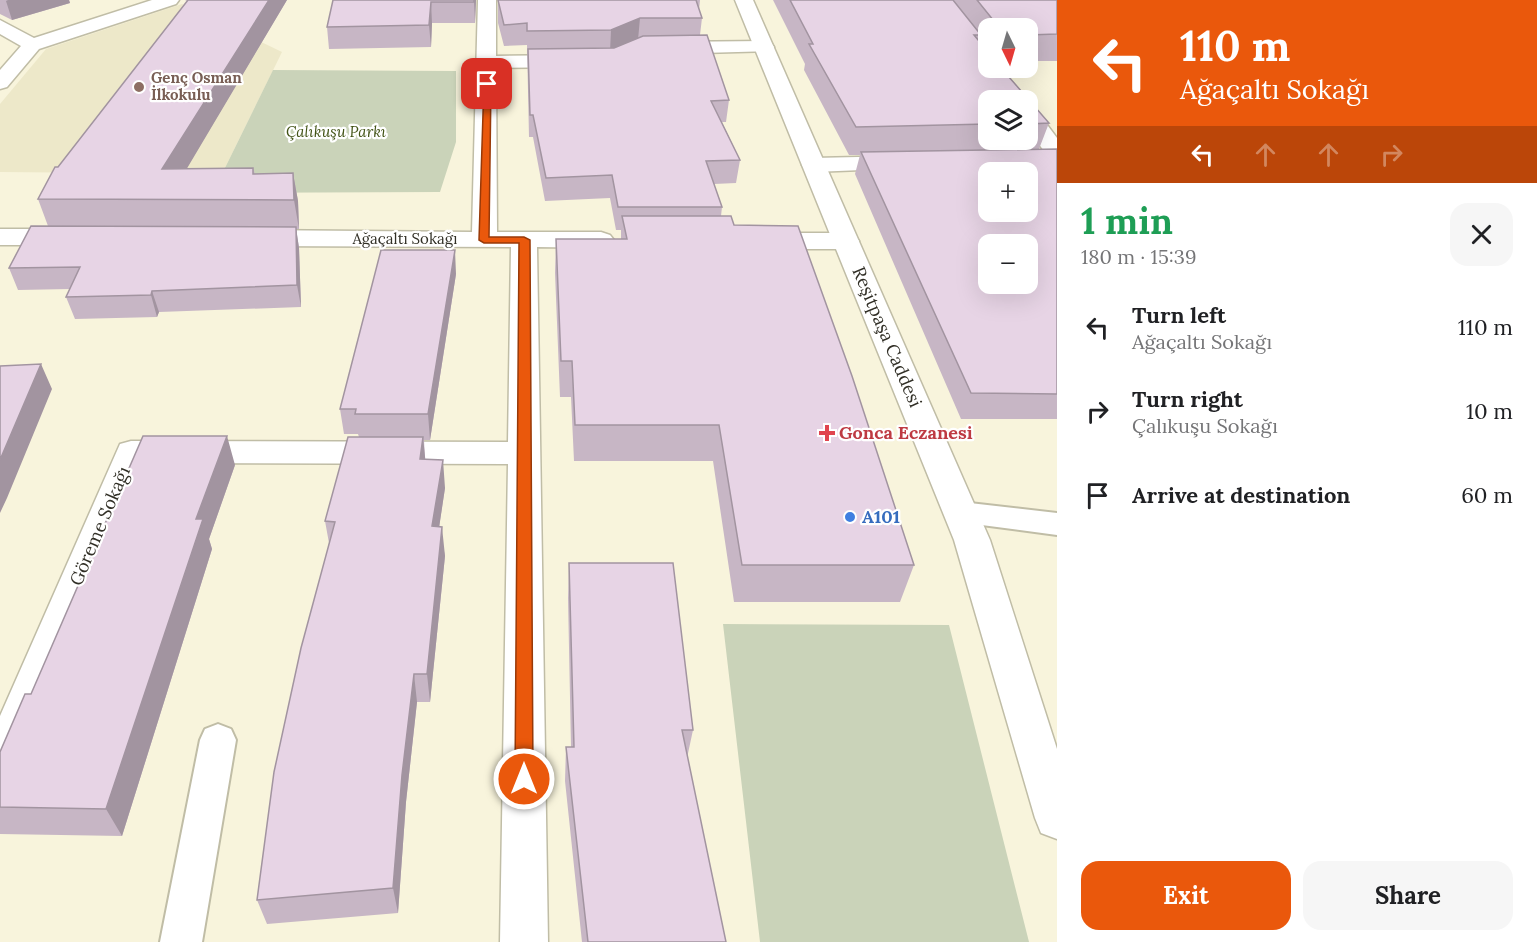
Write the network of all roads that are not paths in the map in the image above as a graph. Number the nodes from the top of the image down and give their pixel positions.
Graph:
1 (170, 0) edge
2 (487, 0) edge
3 (744, 0) edge
4 (0, 26) edge
5 (32, 45) junction
6 (764, 47) junction
7 (649, 48) edge
8 (0, 56) edge
9 (590, 61) edge
10 (487, 62) junction
11 (0, 83) edge
12 (1038, 128) edge
13 (1057, 153) edge
14 (1034, 161) edge
15 (1057, 161) edge
16 (918, 163) edge
17 (814, 165) junction
18 (0, 237) edge
19 (94, 237) edge
20 (236, 238) edge
21 (484, 240) junction
22 (524, 240) junction
23 (620, 240) edge
24 (738, 240) edge
25 (846, 241) junction
26 (524, 453) junction
27 (961, 513) junction
28 (1057, 524) edge
29 (218, 740) dead end
30 (0, 765) edge
31 (1057, 818) edge
32 (180, 942) edge
33 (524, 942) edge

1 - 5 street
2 - 10 street
3 - 6 street, Reşitpaşa Caddesi
4 - 5 street
5 - 8 street
5 - 11 street
6 - 7 street
6 - 17 street, Reşitpaşa Caddesi
9 - 10 street
10 - 21 street
12 - 13 street
14 - 15 street
16 - 17 street
17 - 25 street, Reşitpaşa Caddesi
18 - 19 street
20 - 21 street, Ağaçaltı Sokağı
21 - 22 street, Ağaçaltı Sokağı
22 - 23 street, Ağaçaltı Sokağı
22 - 26 street
24 - 25 street
25 - 27 street, Reşitpaşa Caddesi
26 - 30 street, Göreme Sokağı
26 - 33 street
27 - 28 lane
27 - 31 street, Reşitpaşa Caddesi
29 - 32 lane

